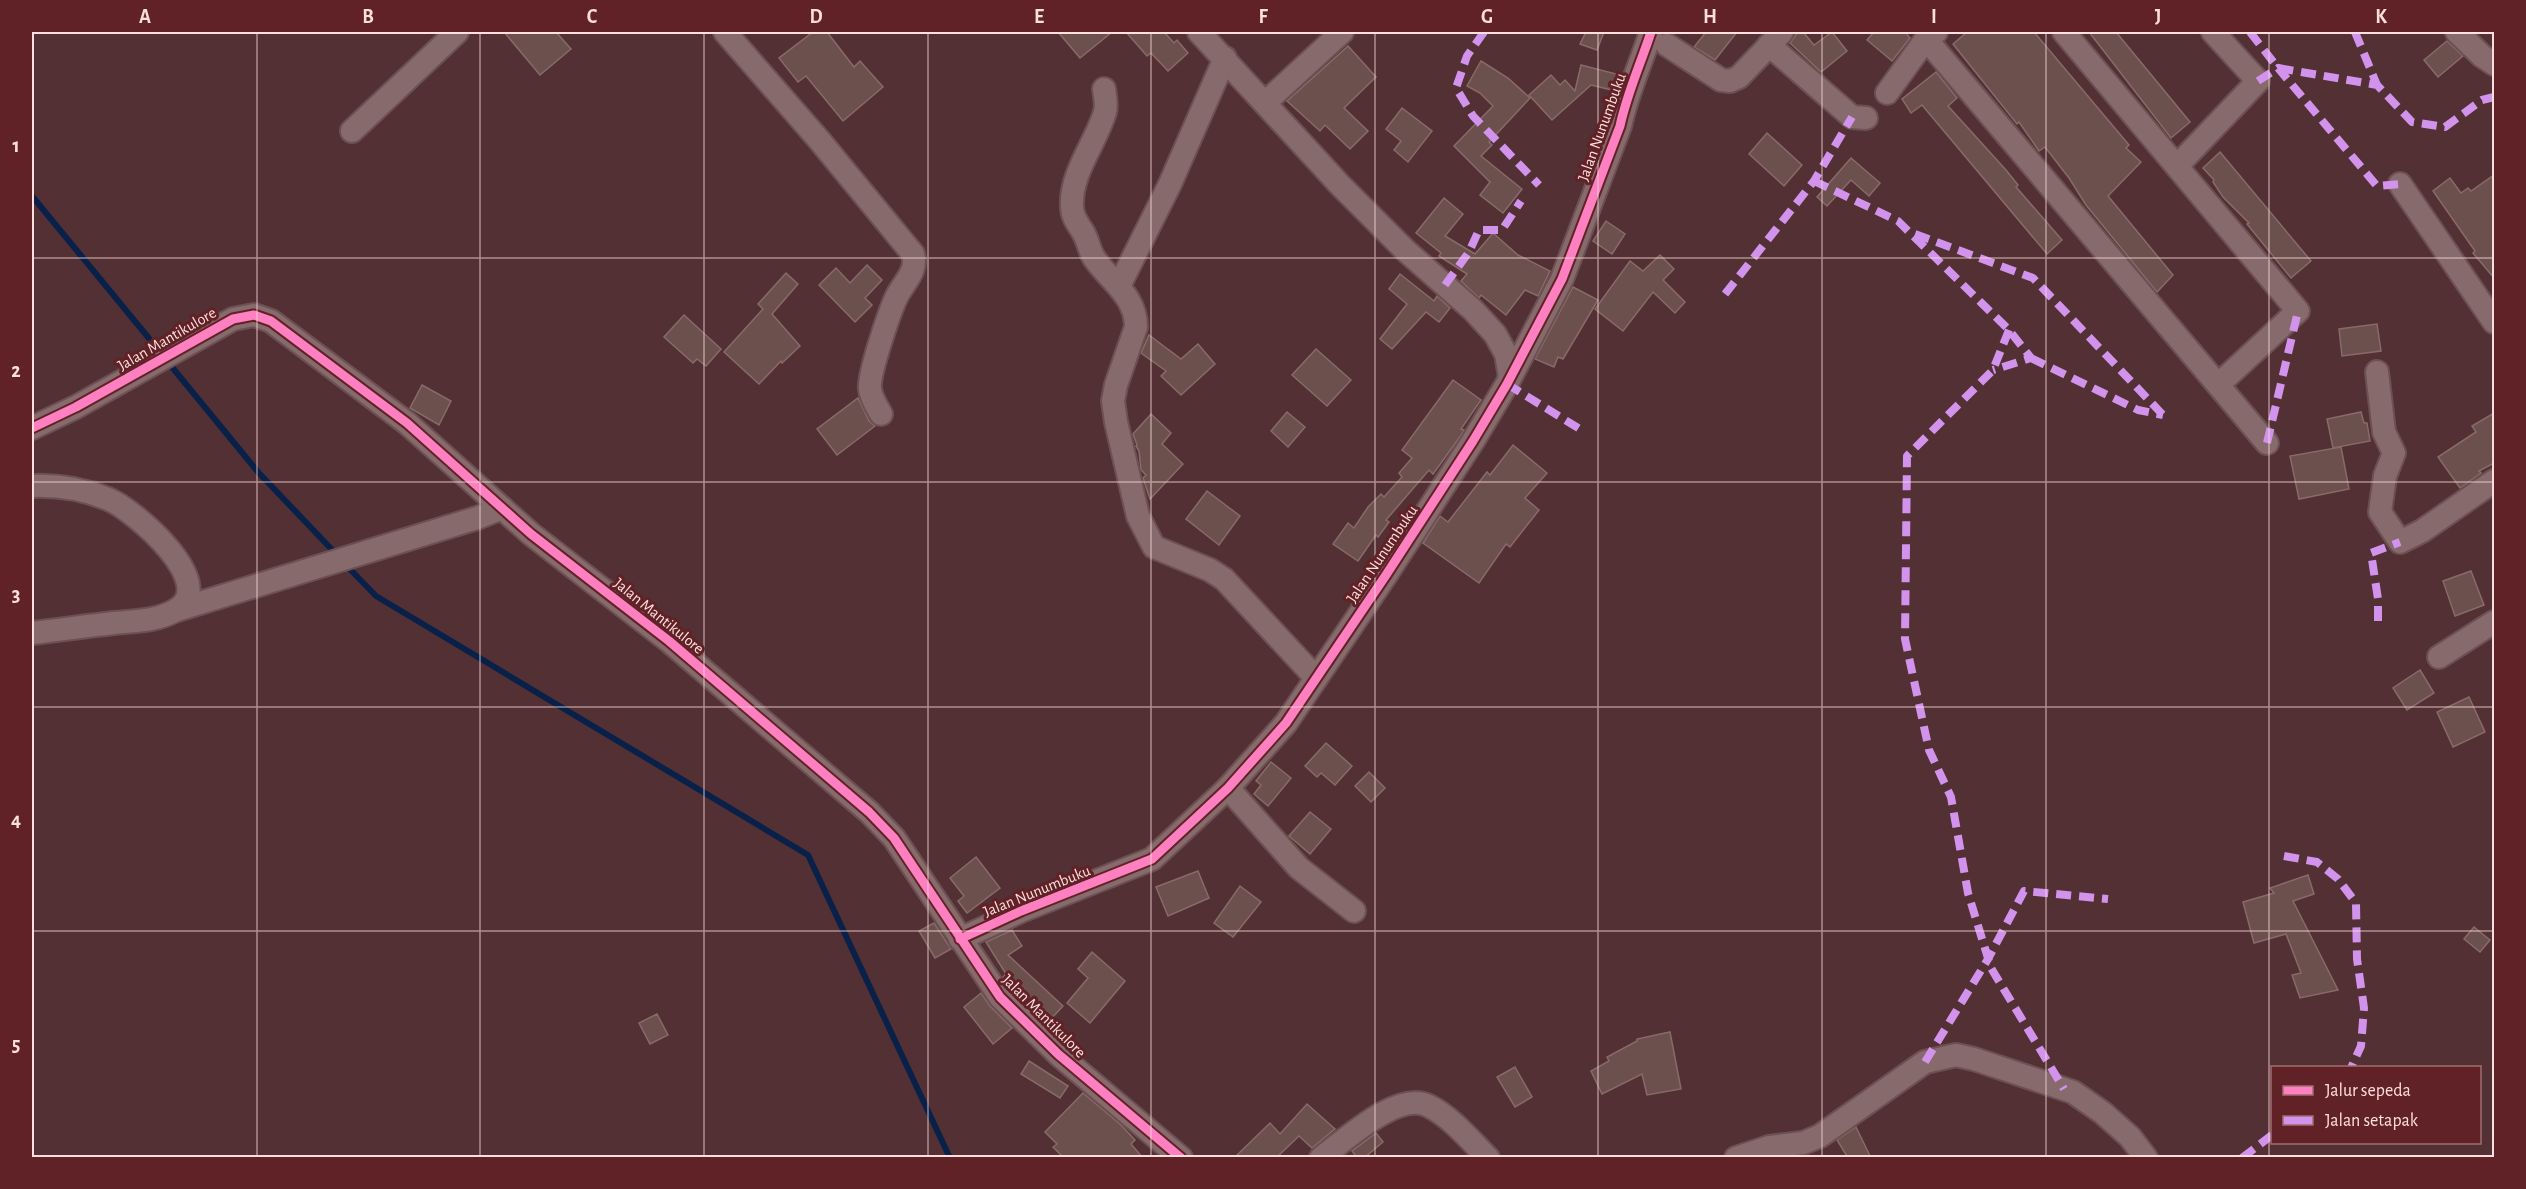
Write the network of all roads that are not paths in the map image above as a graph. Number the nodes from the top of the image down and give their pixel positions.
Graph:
1 (457, 32) edge
2 (725, 32) edge
3 (1199, 32) edge
4 (1342, 32) edge
5 (2064, 32) edge
6 (2212, 32) edge
7 (2457, 32) edge
8 (1931, 35) edge
9 (1665, 36) edge
10 (1775, 38) edge
11 (1224, 58) junction
12 (2494, 64) edge
13 (1104, 89) dead end
14 (1887, 93) dead end
15 (1266, 102) junction
16 (1866, 118) dead end
17 (352, 131) dead end
18 (2177, 166) junction
19 (2400, 184) dead end
20 (1119, 286) junction
21 (2494, 322) edge
22 (2377, 372) dead end
23 (1510, 376) junction
24 (2219, 384) junction
25 (881, 414) dead end
26 (32, 428) edge
27 (2267, 442) dead end
28 (2494, 481) edge
29 (32, 486) edge
30 (502, 508) junction
31 (177, 610) junction
32 (2494, 622) edge
33 (32, 633) edge
34 (2439, 657) dead end
35 (1316, 678) junction
36 (1228, 788) junction
37 (1354, 911) dead end
38 (960, 939) junction
39 (1181, 1158) edge
40 (1321, 1158) edge
41 (1488, 1158) edge
42 (1736, 1158) edge
43 (2146, 1158) edge

1 - 17 street
2 - 25 street
3 - 11 street
4 - 15 street
5 - 18 street
6 - 18 street
7 - 12 street
8 - 14 street
8 - 24 street
9 - 10 street
9 - 23 street, Jalan Nunumbuku
10 - 16 street
11 - 15 street
11 - 20 street
13 - 20 street
15 - 23 street
18 - 24 street
19 - 21 street
20 - 35 street
22 - 28 street
23 - 35 street, Jalan Nunumbuku
24 - 27 street
26 - 30 street, Jalan Mantikulore
29 - 31 street
30 - 31 street
30 - 38 street, Jalan Mantikulore
31 - 33 street
32 - 34 street
35 - 36 street, Jalan Nunumbuku
36 - 37 street
36 - 38 street, Jalan Nunumbuku
38 - 39 street, Jalan Mantikulore
40 - 41 street
42 - 43 street

